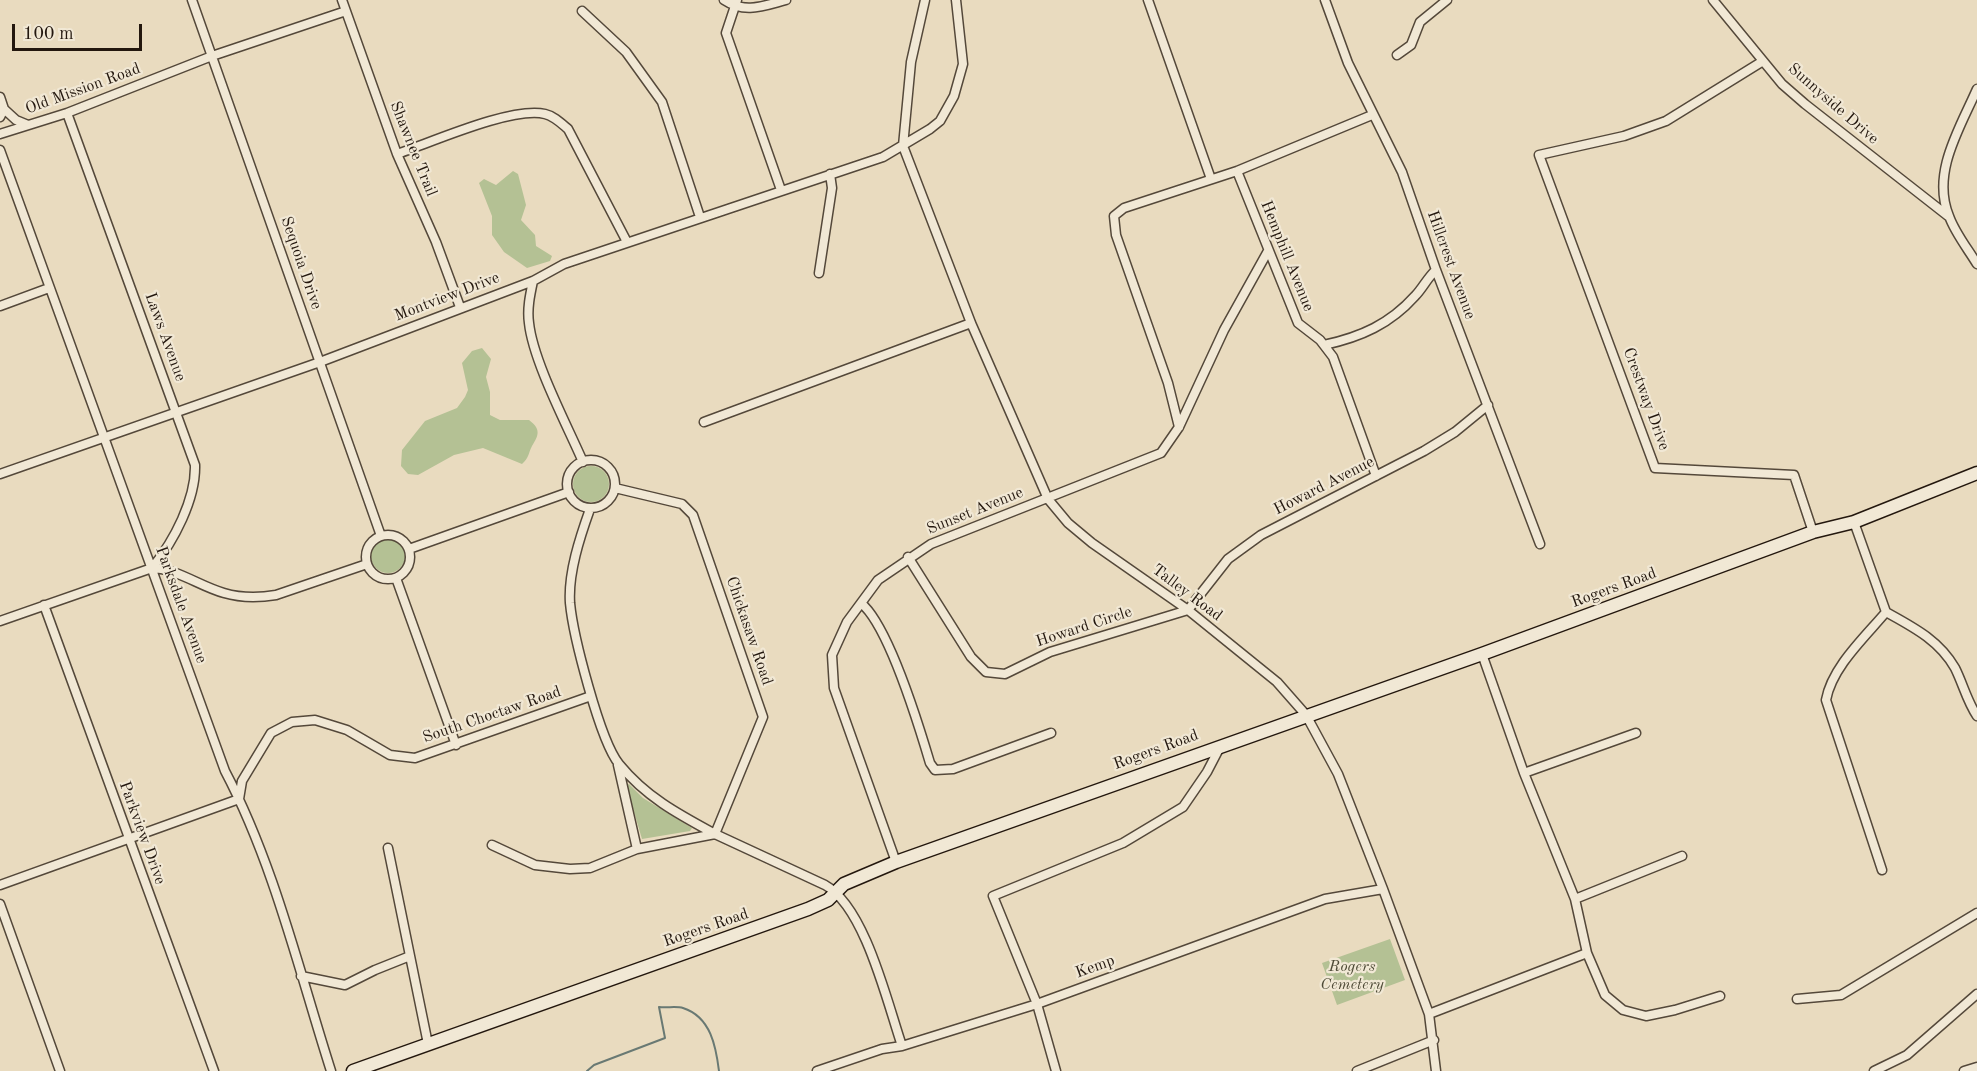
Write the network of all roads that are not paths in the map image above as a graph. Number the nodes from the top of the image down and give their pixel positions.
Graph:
1 (192, 0) edge
2 (342, 0) edge
3 (724, 0) edge
4 (786, 0) edge
5 (925, 0) edge
6 (956, 0) edge
7 (1148, 0) edge
8 (1325, 0) edge
9 (1447, 0) edge
10 (1713, 0) edge
11 (736, 4) edge
12 (582, 10) dead end
13 (346, 11) junction
14 (1397, 55) dead end
15 (212, 56) junction
16 (1763, 61) junction
17 (1977, 89) edge
18 (0, 97) edge
19 (2, 113) edge
20 (67, 113) junction
21 (1372, 115) junction
22 (28, 125) junction
23 (0, 134) edge
24 (903, 146) junction
25 (0, 150) edge
26 (397, 154) junction
27 (1237, 171) junction
28 (830, 174) junction
29 (1211, 179) junction
30 (781, 190) junction
31 (1948, 216) junction
32 (700, 217) junction
33 (627, 243) junction
34 (1268, 251) junction
35 (1977, 264) edge
36 (1436, 270) junction
37 (819, 273) dead end
38 (533, 281) junction
39 (49, 288) junction
40 (0, 306) edge
41 (460, 307) junction
42 (971, 323) junction
43 (1324, 345) junction
44 (320, 362) junction
45 (1488, 405) junction
46 (176, 410) junction
47 (704, 422) dead end
48 (1179, 427) junction
49 (103, 437) junction
50 (583, 462) junction
51 (1977, 473) edge
52 (0, 474) edge
53 (1376, 476) junction
54 (615, 488) junction
55 (568, 492) junction
56 (1048, 499) junction
57 (590, 509) junction
58 (1854, 522) junction
59 (1813, 532) junction
60 (381, 536) junction
61 (1540, 544) dead end
62 (409, 549) junction
63 (908, 557) junction
64 (367, 564) junction
65 (152, 568) junction
66 (396, 578) junction
67 (861, 603) junction
68 (44, 605) junction
69 (1188, 610) junction
70 (1886, 612) junction
71 (0, 621) edge
72 (1482, 654) junction
73 (591, 696) junction
74 (1306, 715) junction
75 (1977, 716) edge
76 (1051, 733) dead end
77 (1636, 733) dead end
78 (456, 745) junction
79 (1221, 745) junction
80 (617, 762) junction
81 (1524, 773) junction
82 (239, 799) junction
83 (715, 834) junction
84 (128, 841) junction
85 (492, 845) dead end
86 (388, 848) dead end
87 (637, 849) junction
88 (1682, 856) dead end
89 (896, 862) junction
90 (1882, 870) dead end
91 (0, 885) edge
92 (1383, 889) junction
93 (837, 892) junction
94 (1575, 899) junction
95 (0, 904) edge
96 (1977, 913) edge
97 (1587, 954) junction
98 (410, 956) junction
99 (301, 976) junction
100 (1977, 994) edge
101 (1720, 996) dead end
102 (1797, 999) dead end
103 (1037, 1004) junction
104 (1429, 1014) junction
105 (1434, 1040) junction
106 (428, 1044) junction
107 (902, 1046) junction
108 (1977, 1067) edge
109 (60, 1071) edge
110 (214, 1071) edge
111 (331, 1071) edge
112 (352, 1071) edge
113 (817, 1071) edge
114 (1056, 1071) edge
115 (1357, 1071) edge
116 (1436, 1071) edge
117 (1874, 1071) edge
118 (1964, 1071) edge

1 - 15 street, Sequoia Drive
2 - 13 street, Shawnee Trail
3 - 11 street
4 - 11 street
5 - 24 street, Talley Road
6 - 24 street
7 - 29 street
8 - 21 street, Hillcrest Avenue
9 - 14 street
10 - 16 street, Sunnyside Drive
11 - 30 street
12 - 32 street
13 - 15 street, Old Mission Road
13 - 26 street, Shawnee Trail
15 - 20 street, Old Mission Road
15 - 44 street, Sequoia Drive
16 - 31 street, Sunnyside Drive
16 - 59 street, Crestway Drive
17 - 31 street
18 - 19 street
19 - 22 street
20 - 22 street, Old Mission Road
20 - 46 street, Laws Avenue
21 - 27 street
21 - 36 street, Hillcrest Avenue
22 - 23 street, Old Mission Road
24 - 28 street, Montview Drive
24 - 42 street, Talley Road
25 - 39 street, Parksdale Avenue
26 - 33 street
26 - 41 street, Shawnee Trail
27 - 29 street
27 - 34 street, Hemphill Avenue
28 - 30 street, Montview Drive
28 - 37 street
29 - 48 street
30 - 32 street, Montview Drive
31 - 35 street
32 - 33 street, Montview Drive
33 - 38 street, Montview Drive
34 - 43 street, Hemphill Avenue
34 - 48 street, Sunset Avenue
36 - 43 street
36 - 45 street, Hillcrest Avenue
38 - 41 street, Montview Drive
38 - 50 street
39 - 40 street
39 - 49 street, Parksdale Avenue
41 - 44 street, Montview Drive
42 - 47 street
42 - 56 street, Talley Road
43 - 53 street, Hemphill Avenue
44 - 46 street, Montview Drive
44 - 60 street, Sequoia Drive
45 - 53 street, Howard Avenue
45 - 61 street, Hillcrest Avenue
46 - 49 street, Montview Drive
46 - 65 street, Laws Avenue
48 - 56 street, Sunset Avenue
49 - 52 street, Montview Drive
49 - 65 street, Parksdale Avenue
50 - 54 street
50 - 55 street
51 - 58 street, Rogers Road
53 - 69 street, Howard Avenue
54 - 57 street
54 - 83 street, Chickasaw Road
55 - 57 street
55 - 62 street
56 - 63 street, Sunset Avenue
56 - 69 street, Talley Road
57 - 73 street
58 - 59 street, Rogers Road
58 - 70 street
59 - 72 street, Rogers Road
60 - 62 street
60 - 64 street
62 - 66 street
63 - 67 street, Sunset Avenue
63 - 69 street, Howard Circle
64 - 65 street
64 - 66 street
65 - 68 street
65 - 82 street, Parksdale Avenue
66 - 78 street
67 - 76 street
67 - 89 street, Sunset Avenue
68 - 71 street
68 - 84 street, Parkview Drive
69 - 74 street, Talley Road
70 - 75 street
70 - 90 street
72 - 74 street, Rogers Road
72 - 81 street
73 - 78 street, South Choctaw Road
73 - 80 street
74 - 79 street, Rogers Road
74 - 92 street, Talley Road
77 - 81 street
78 - 82 street, South Choctaw Road
79 - 89 street, Rogers Road
79 - 103 street
80 - 83 street
80 - 87 street
81 - 94 street
82 - 84 street
82 - 99 street, Parksdale Avenue
83 - 87 street
83 - 93 street
84 - 91 street
84 - 110 street, Parkview Drive
85 - 87 street
86 - 98 street
88 - 94 street
89 - 93 street, Rogers Road
92 - 103 street, Kemp
92 - 104 street, Talley Road
93 - 106 street, Rogers Road
93 - 107 street
94 - 97 street
95 - 109 street
96 - 102 street
97 - 101 street
97 - 104 street
98 - 99 street
98 - 106 street
99 - 111 street, Parksdale Avenue
100 - 117 street
103 - 107 street, Kemp
103 - 114 street
104 - 105 street, Talley Road
105 - 115 street
105 - 116 street, Talley Road
106 - 112 street, Rogers Road
107 - 113 street, Kemp
108 - 118 street

